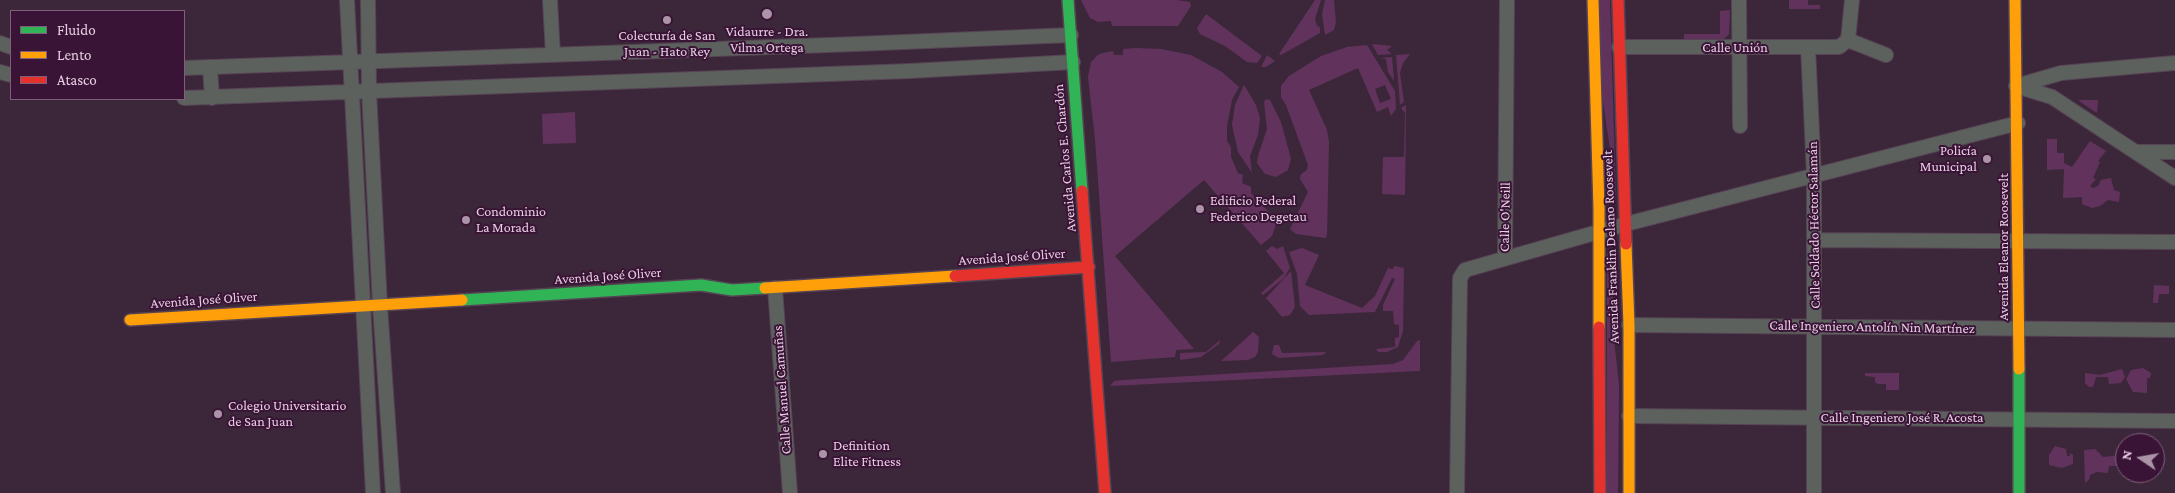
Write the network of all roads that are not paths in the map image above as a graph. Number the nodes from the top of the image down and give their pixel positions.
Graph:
1 (347, 0) edge
2 (368, 0) edge
3 (550, 0) edge
4 (1068, 0) edge
5 (1507, 0) edge
6 (1593, 0) edge
7 (1618, 0) edge
8 (1739, 0) edge
9 (1852, 0) edge
10 (2015, 0) edge
11 (1071, 34) junction
12 (1848, 40) junction
13 (1619, 47) junction
14 (1739, 48) junction
15 (1808, 48) junction
16 (553, 55) junction
17 (1886, 56) dead end
18 (350, 62) junction
19 (369, 62) junction
20 (1073, 62) junction
21 (2175, 63) edge
22 (210, 67) junction
23 (185, 68) edge
24 (2016, 86) junction
25 (369, 91) junction
26 (351, 92) junction
27 (185, 98) edge
28 (212, 98) junction
29 (2018, 122) junction
30 (1740, 126) dead end
31 (2136, 152) junction
32 (2175, 152) edge
33 (1814, 174) junction
34 (2175, 178) edge
35 (1626, 224) junction
36 (1600, 232) junction
37 (1815, 240) junction
38 (2019, 241) junction
39 (2175, 242) edge
40 (1505, 258) junction
41 (1089, 266) junction
42 (774, 288) junction
43 (380, 306) junction
44 (362, 307) junction
45 (130, 320) dead end
46 (1629, 325) junction
47 (1815, 326) junction
48 (2019, 329) junction
49 (2175, 330) edge
50 (1629, 416) junction
51 (1814, 418) junction
52 (2019, 420) junction
53 (2175, 421) edge
54 (373, 493) edge
55 (393, 493) edge
56 (790, 493) edge
57 (1105, 493) edge
58 (1457, 493) edge
59 (1600, 493) edge
60 (1629, 493) edge
61 (1814, 493) edge
62 (2019, 493) edge

1 - 18 street
2 - 19 street
3 - 16 street
4 - 11 street, Avenida Carlos E. Chardón
5 - 40 street, Calle O'Neill
6 - 36 street, Avenida Franklin Delano Roosevelt
7 - 13 street, Avenida Franklin Delano Roosevelt
8 - 14 street
9 - 12 street
10 - 24 street, Avenida Eleanor Roosevelt
11 - 16 street
11 - 20 street, Avenida Carlos E. Chardón
12 - 15 street, Calle Unión
12 - 17 street
13 - 14 street, Calle Unión
13 - 35 street, Avenida Franklin Delano Roosevelt
14 - 15 street, Calle Unión
14 - 30 street
15 - 33 street, Calle Soldado Héctor Salamán
16 - 19 street
18 - 19 street
18 - 22 street
18 - 26 street
19 - 25 street
20 - 25 street
20 - 41 street, Avenida Carlos E. Chardón
21 - 24 street
22 - 23 street
22 - 28 street
24 - 29 street, Avenida Eleanor Roosevelt
24 - 31 street
25 - 26 street
25 - 43 street
26 - 28 street
26 - 44 street
27 - 28 street
29 - 33 street
29 - 38 street, Avenida Eleanor Roosevelt
31 - 32 street
31 - 34 street
33 - 35 street
33 - 37 street, Calle Soldado Héctor Salamán
35 - 36 street
35 - 46 street, Avenida Franklin Delano Roosevelt
36 - 40 street
36 - 59 street, Avenida Franklin Delano Roosevelt
37 - 38 street
37 - 47 street, Calle Soldado Héctor Salamán
38 - 39 street
38 - 48 street, Avenida Eleanor Roosevelt
40 - 58 street, Calle O'Neill
41 - 42 street, Avenida José Oliver
41 - 57 street, Avenida Carlos E. Chardón
42 - 43 street, Avenida José Oliver
42 - 56 street, Calle Manuel Camuñas
43 - 44 street, Avenida José Oliver
43 - 55 street
44 - 45 street, Avenida José Oliver
44 - 54 street
46 - 47 street, Calle Ingeniero Antolín Nin Martínez
46 - 50 street, Avenida Franklin Delano Roosevelt
47 - 48 street, Calle Ingeniero Antolín Nin Martínez
47 - 51 street, Calle Soldado Héctor Salamán
48 - 49 street, Calle Ingeniero Antolín Nin Martínez
48 - 52 street, Avenida Eleanor Roosevelt
50 - 51 street, Calle Ingeniero José R. Acosta
50 - 60 street, Avenida Franklin Delano Roosevelt
51 - 52 street, Calle Ingeniero José R. Acosta
51 - 61 street, Calle Soldado Héctor Salamán
52 - 53 street, Calle Ingeniero José R. Acosta
52 - 62 street, Avenida Eleanor Roosevelt

